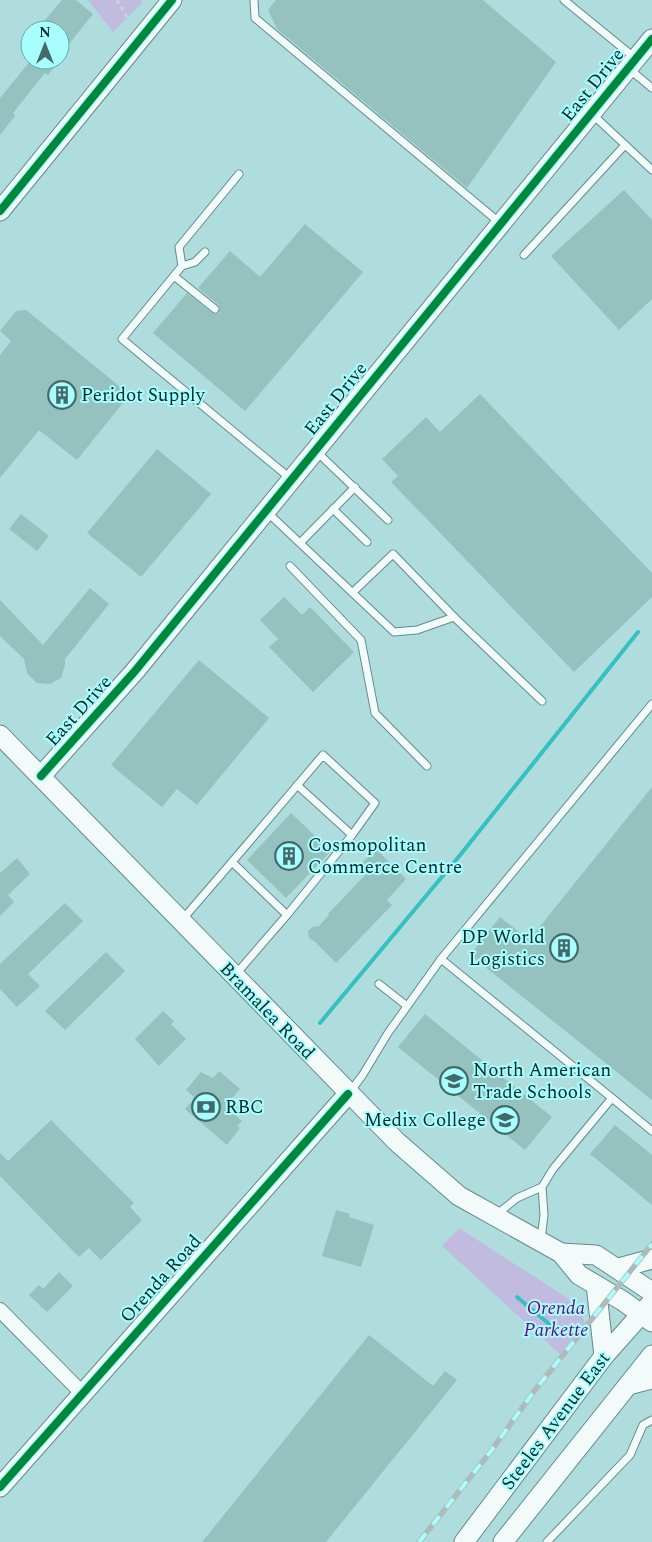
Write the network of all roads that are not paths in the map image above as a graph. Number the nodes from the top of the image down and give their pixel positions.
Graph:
1 (172, 0) edge
2 (254, 0) edge
3 (564, 0) edge
4 (652, 39) edge
5 (632, 63) junction
6 (652, 88) edge
7 (591, 113) junction
8 (625, 145) junction
9 (652, 170) edge
10 (240, 174) dead end
11 (0, 211) edge
12 (500, 223) junction
13 (205, 252) dead end
14 (524, 255) dead end
15 (182, 266) junction
16 (174, 276) junction
17 (215, 309) dead end
18 (315, 450) junction
19 (291, 480) junction
20 (355, 487) junction
21 (334, 509) junction
22 (266, 510) junction
23 (388, 520) dead end
24 (301, 542) junction
25 (367, 542) dead end
26 (290, 566) dead end
27 (354, 592) junction
28 (454, 617) junction
29 (542, 701) dead end
30 (652, 704) edge
31 (0, 735) edge
32 (427, 766) dead end
33 (41, 776) junction
34 (297, 785) junction
35 (352, 835) junction
36 (232, 862) junction
37 (287, 915) junction
38 (181, 922) junction
39 (441, 959) junction
40 (234, 976) junction
41 (380, 984) dead end
42 (407, 1006) junction
43 (348, 1094) junction
44 (612, 1098) junction
45 (652, 1131) edge
46 (542, 1187) junction
47 (495, 1216) junction
48 (541, 1241) junction
49 (561, 1253) junction
50 (652, 1259) edge
51 (619, 1268) junction
52 (596, 1285) junction
53 (652, 1292) edge
54 (0, 1310) edge
55 (648, 1313) edge
56 (652, 1355) edge
57 (604, 1356) junction
58 (652, 1379) edge
59 (628, 1385) junction
60 (82, 1392) junction
61 (652, 1420) edge
62 (0, 1487) edge
63 (464, 1542) edge
64 (504, 1542) edge
65 (547, 1542) edge

1 - 11 street
2 - 12 lane
3 - 5 lane
4 - 5 street, East Drive
5 - 6 lane
5 - 7 street, East Drive
7 - 8 lane
7 - 12 street, East Drive
8 - 9 lane
8 - 14 lane
10 - 15 lane
12 - 18 street, East Drive
13 - 15 lane
15 - 16 lane
16 - 17 lane
16 - 19 lane
18 - 19 street, East Drive
18 - 20 lane
19 - 22 street, East Drive
20 - 21 lane
20 - 23 lane
21 - 24 lane
21 - 25 lane
22 - 24 lane
22 - 33 street, East Drive
24 - 27 lane
26 - 32 lane
27 - 28 lane
27 - 28 lane
28 - 29 lane
30 - 39 lane
31 - 33 street, Bramalea Road
33 - 38 street, Bramalea Road
34 - 35 lane
34 - 35 lane
34 - 36 lane
35 - 37 lane
36 - 37 lane
36 - 38 lane
37 - 40 lane
38 - 40 street, Bramalea Road
39 - 42 lane
39 - 44 lane
40 - 43 street, Bramalea Road
41 - 42 lane
42 - 43 lane
43 - 47 street, Bramalea Road
43 - 60 street, Orenda Road
44 - 45 lane
44 - 46 lane
46 - 47 lane
46 - 48 lane
47 - 48 street, Bramalea Road
48 - 49 street, Bramalea Road
49 - 51 street, Bramalea Road
49 - 52 street, Bramalea Road
50 - 51 street
51 - 53 street, Bramalea Road
52 - 55 street, Bramalea Road
52 - 57 street
54 - 60 street
55 - 57 street, Steeles Avenue East
56 - 59 street, Steeles Avenue East
57 - 63 street, Steeles Avenue East
58 - 59 street
59 - 64 street, Steeles Avenue East
60 - 62 street, Orenda Road
61 - 65 lane

